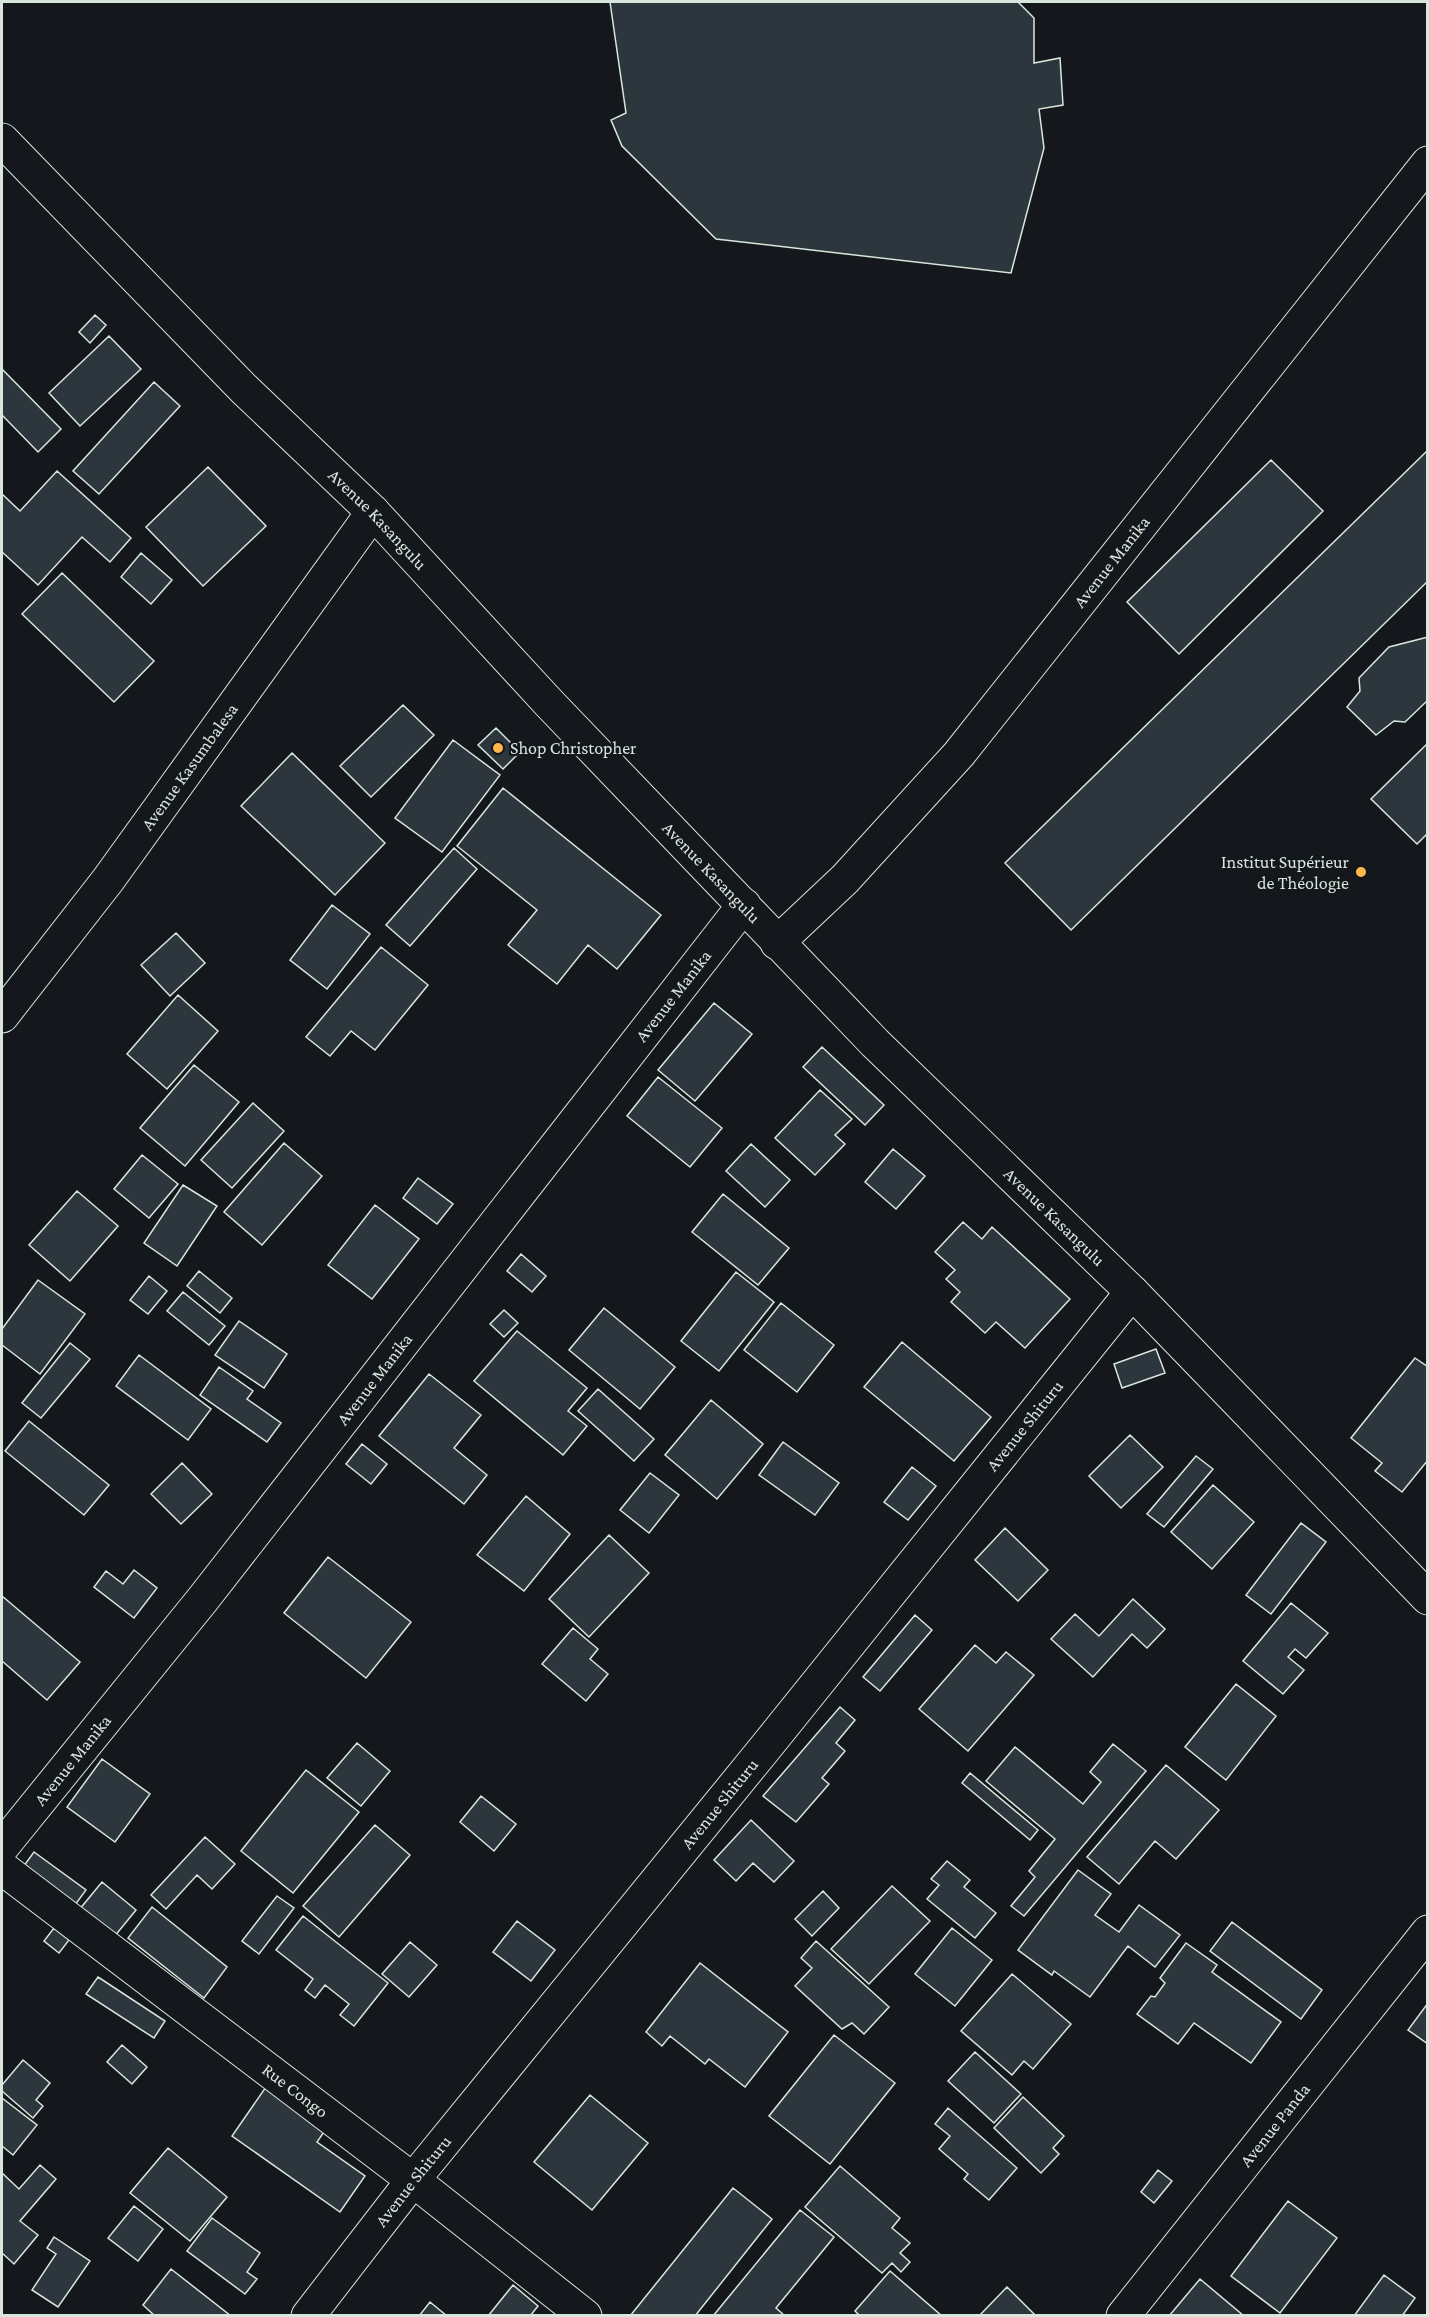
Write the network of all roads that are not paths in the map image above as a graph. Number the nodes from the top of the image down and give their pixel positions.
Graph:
1 (2, 140) edge
2 (1428, 163) edge
3 (373, 513) junction
4 (744, 905) junction
5 (777, 943) junction
6 (2, 1016) edge
7 (1132, 1292) junction
8 (1428, 1598) edge
9 (2, 1848) edge
10 (2, 1868) edge
11 (1428, 1932) edge
12 (412, 2180) junction
13 (308, 2316) edge
14 (585, 2316) edge
15 (1123, 2316) edge

1 - 3 street, Avenue Kasangulu
2 - 5 street, Avenue Manika
3 - 4 street, Avenue Kasangulu
3 - 6 street, Avenue Kasumbalesa
4 - 5 street, Avenue Kasangulu
4 - 9 street, Avenue Manika
5 - 7 street, Avenue Kasangulu
7 - 8 street, Avenue Kasangulu
7 - 12 street, Avenue Shituru
10 - 12 street, Rue Congo
11 - 15 street, Avenue Panda
12 - 13 street, Avenue Shituru
12 - 14 street, Rue Congo

